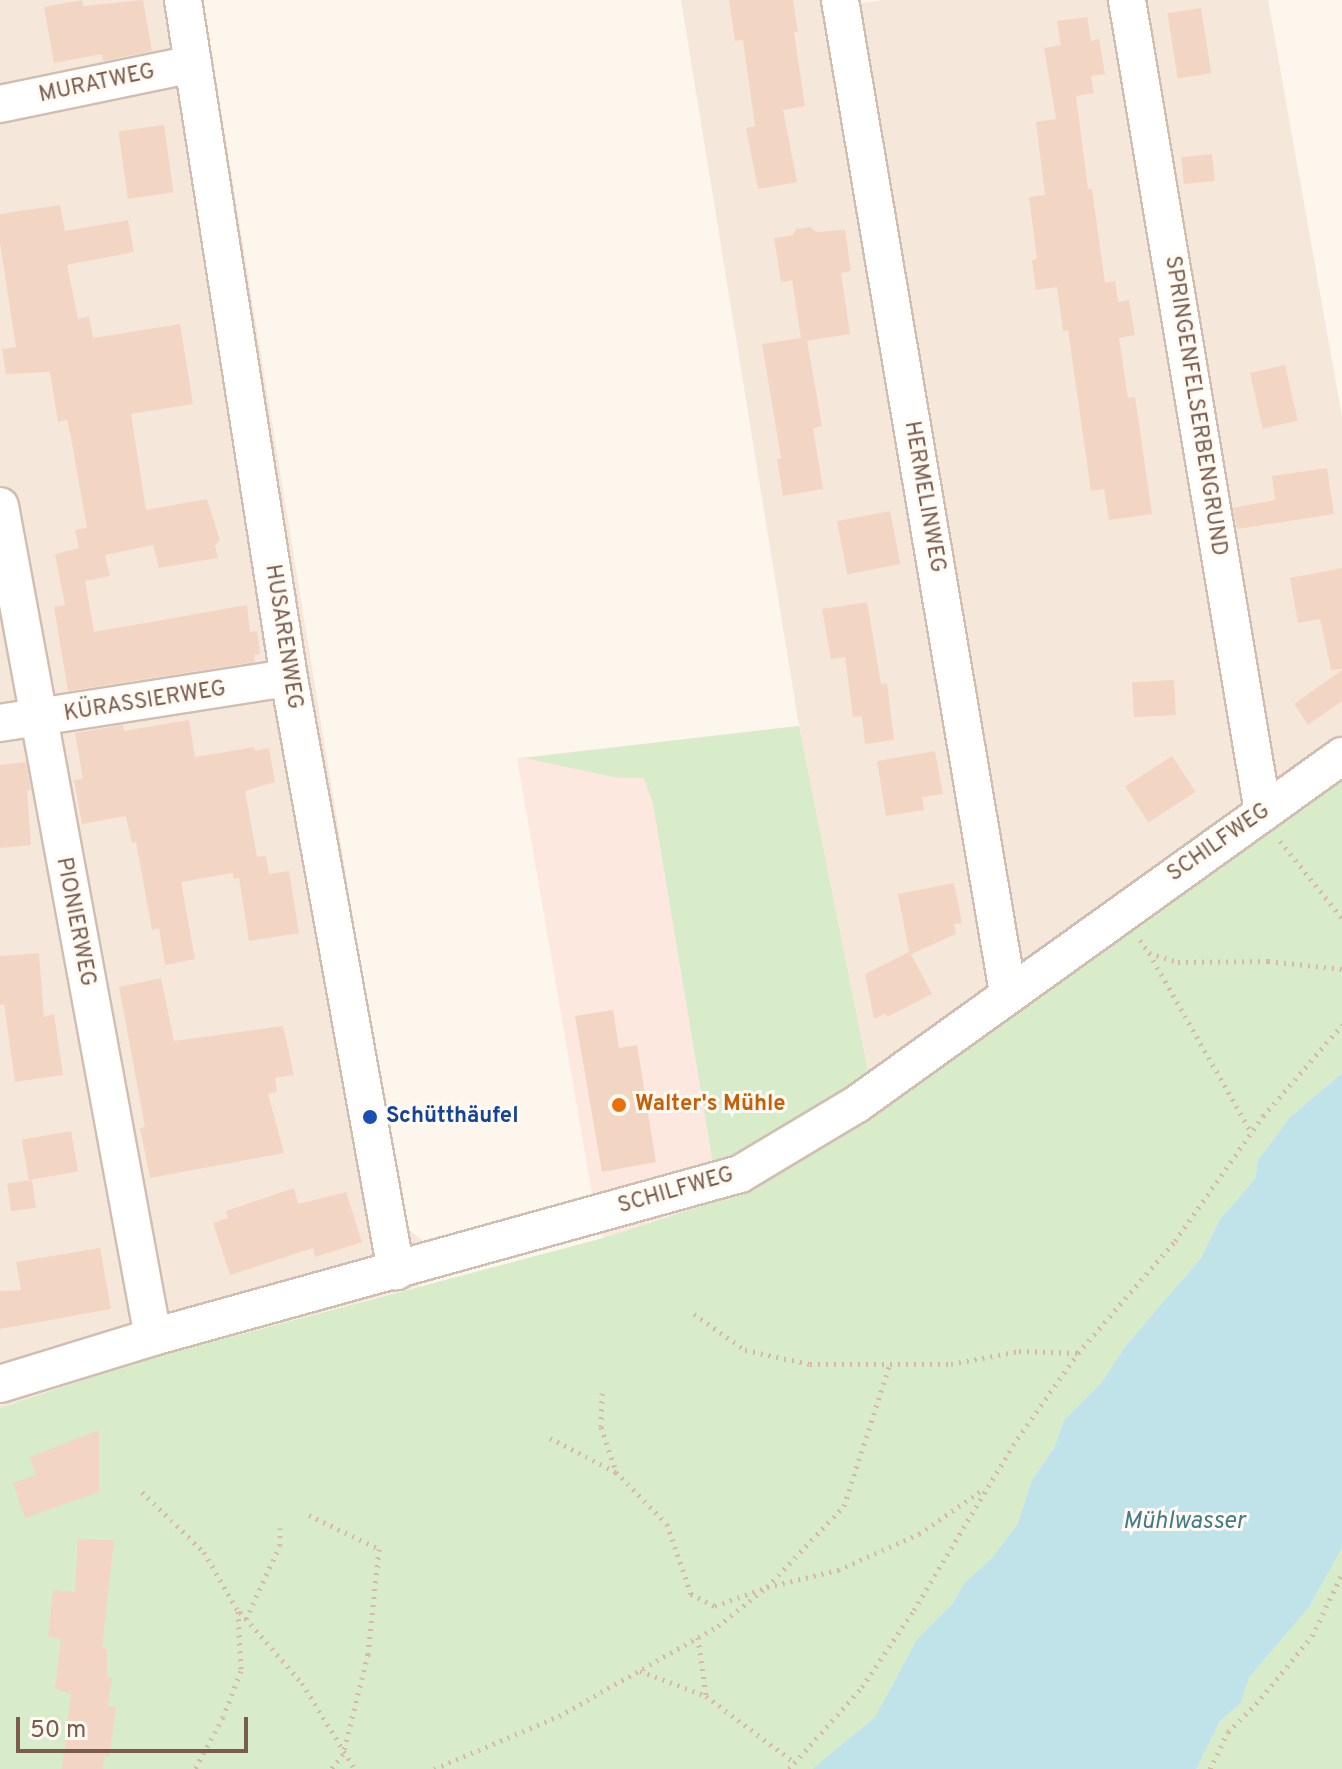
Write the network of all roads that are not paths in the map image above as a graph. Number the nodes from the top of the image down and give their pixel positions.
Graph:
1 (183, 0) edge
2 (840, 0) edge
3 (1127, 0) edge
4 (193, 64) junction
5 (0, 104) edge
6 (0, 506) edge
7 (289, 678) junction
8 (37, 720) junction
9 (0, 723) edge
10 (1342, 756) edge
11 (1263, 813) junction
12 (1008, 993) junction
13 (396, 1271) junction
14 (153, 1337) junction
15 (0, 1384) edge

1 - 4 street, HUSARENWEG
2 - 12 street, HERMELINWEG
3 - 11 street, SPRINGENFELSERBENGRUND
4 - 5 street, MURATWEG
4 - 7 street, HUSARENWEG
6 - 8 street, PIONIERWEG
7 - 8 street, KÜRASSIERWEG
7 - 13 street, HUSARENWEG
8 - 9 street, KÜRASSIERWEG
8 - 14 street, PIONIERWEG
10 - 11 street, SCHILFWEG
11 - 12 street, SCHILFWEG
12 - 13 street, SCHILFWEG
13 - 14 street, SCHILFWEG
14 - 15 street, SCHILFWEG

